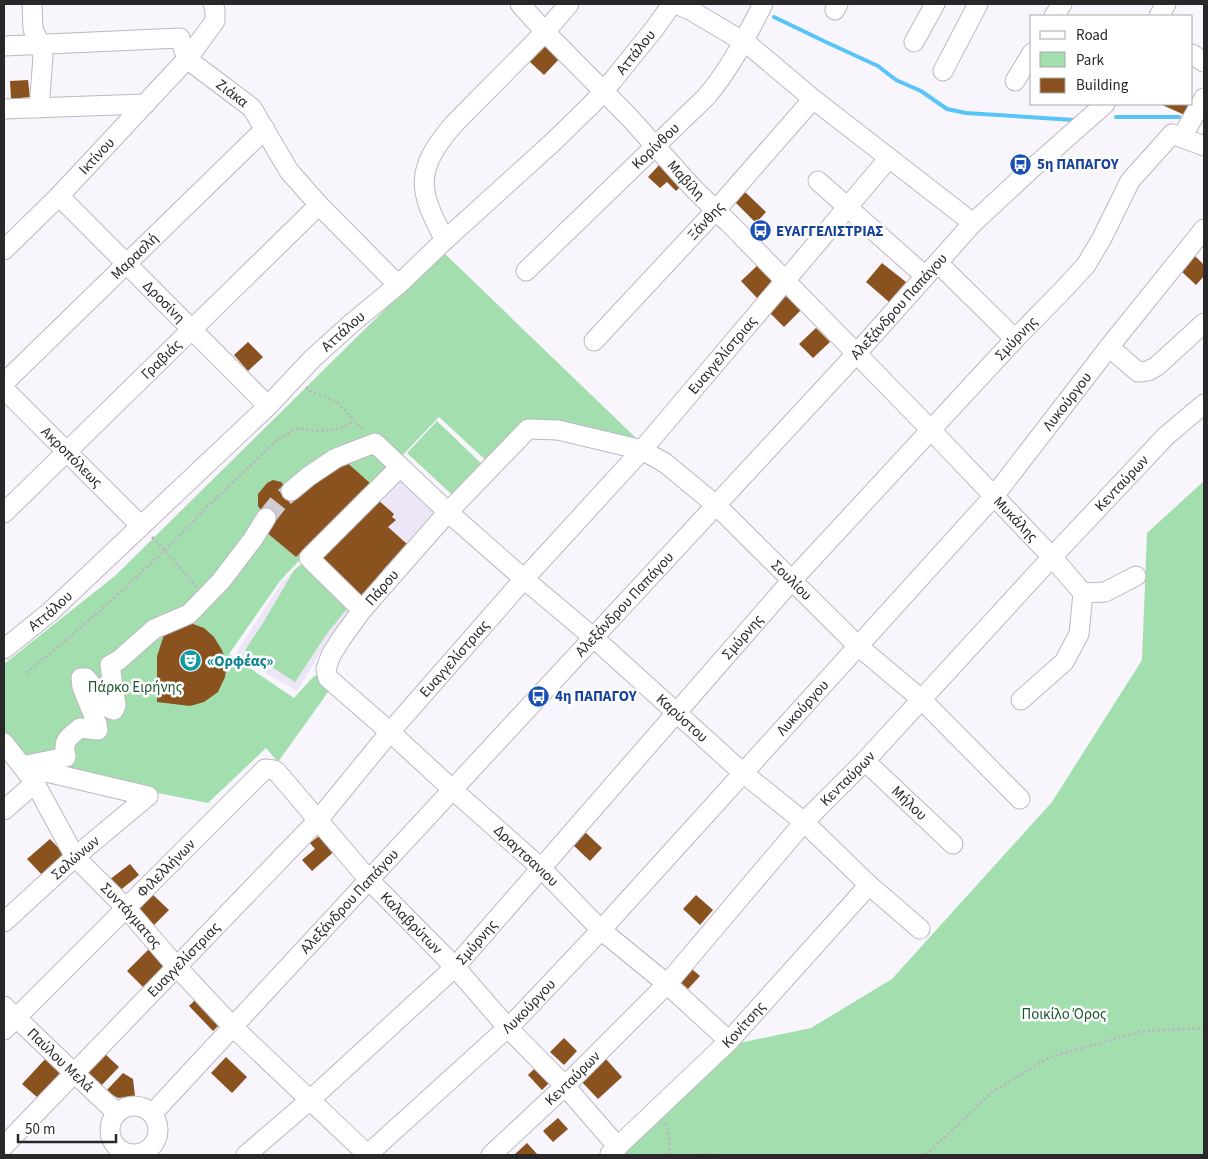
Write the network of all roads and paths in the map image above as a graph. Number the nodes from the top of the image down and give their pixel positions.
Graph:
1 (32, 4) edge
2 (214, 4) edge
3 (520, 4) edge
4 (569, 4) edge
5 (672, 4) edge
6 (676, 4) edge
7 (763, 4) edge
8 (935, 4) edge
9 (978, 4) edge
10 (1062, 4) edge
11 (1166, 4) edge
12 (1055, 15) edge
13 (1159, 15) edge
14 (545, 32) junction
15 (744, 42) junction
16 (914, 42) dead end
17 (40, 44) junction
18 (4, 46) edge
19 (1193, 55) edge
20 (1030, 56) edge
21 (186, 59) junction
22 (1204, 62) edge
23 (943, 70) dead end
24 (1015, 82) dead end
25 (603, 91) junction
26 (1204, 98) edge
27 (813, 99) junction
28 (145, 104) junction
29 (1105, 105) edge
30 (39, 108) junction
31 (4, 110) edge
32 (265, 129) junction
33 (1182, 137) junction
34 (656, 146) junction
35 (1204, 146) edge
36 (889, 158) junction
37 (818, 181) dead end
38 (60, 196) junction
39 (319, 205) junction
40 (848, 207) junction
41 (716, 210) junction
42 (973, 223) junction
43 (1204, 229) edge
44 (445, 240) junction
45 (4, 250) edge
46 (126, 263) junction
47 (931, 270) junction
48 (526, 272) dead end
49 (786, 281) junction
50 (398, 285) junction
51 (1204, 323) edge
52 (191, 329) junction
53 (1014, 339) junction
54 (594, 341) dead end
55 (1109, 347) junction
56 (856, 354) junction
57 (295, 376) junction
58 (4, 382) edge
59 (4, 388) edge
60 (1204, 404) edge
61 (268, 406) junction
62 (353, 421) junction
63 (930, 429) junction
64 (375, 443) junction
65 (642, 450) junction
66 (67, 451) junction
67 (400, 467) junction
68 (291, 491) tunnel mouth
69 (994, 496) junction
70 (716, 506) junction
71 (448, 512) junction
72 (4, 513) edge
73 (266, 518) tunnel mouth
74 (141, 526) junction
75 (165, 550) junction
76 (1052, 557) junction
77 (1136, 576) dead end
78 (524, 579) junction
79 (792, 580) junction
80 (1083, 593) junction
81 (205, 598) junction
82 (362, 610) junction
83 (594, 638) junction
84 (858, 646) junction
85 (4, 649) edge
86 (326, 669) joint
87 (26, 672) dead end
88 (921, 699) junction
89 (1021, 700) dead end
90 (677, 712) junction
91 (390, 732) junction
92 (4, 743) edge
93 (865, 761) junction
94 (22, 766) junction
95 (265, 769) joint
96 (743, 773) junction
97 (35, 783) junction
98 (453, 790) junction
99 (1020, 799) dead end
100 (4, 810) edge
101 (318, 820) junction
102 (804, 822) junction
103 (953, 844) dead end
104 (75, 857) junction
105 (541, 868) junction
106 (369, 880) junction
107 (869, 885) junction
108 (126, 908) junction
109 (4, 922) edge
110 (920, 929) dead end
111 (601, 930) junction
112 (176, 966) junction
113 (455, 967) junction
114 (667, 984) junction
115 (8, 1018) edge
116 (233, 1027) junction
117 (507, 1027) junction
118 (1204, 1028) edge
119 (729, 1041) junction
120 (74, 1074) junction
121 (565, 1086) junction
122 (310, 1100) junction
123 (663, 1104) junction
124 (117, 1113) junction
125 (152, 1114) junction
126 (4, 1146) edge
127 (614, 1151) edge
128 (153, 1152) edge
129 (119, 1153) edge
130 (246, 1155) edge
131 (367, 1155) edge
132 (491, 1155) edge
133 (668, 1155) edge
134 (700, 1155) edge
135 (717, 1155) edge
136 (926, 1155) edge

1 - 17 street
2 - 21 street, Ικτίνου
3 - 14 street, Μαβίλη
4 - 14 street
5 - 25 street, Αττάλου
6 - 15 street
7 - 15 street, Κορίνθου
8 - 16 street
9 - 23 street
10 - 12 street
11 - 13 street
14 - 25 street, Μαβίλη
14 - 44 street
15 - 27 street
15 - 34 street, Κορίνθου
17 - 18 street, Ζιάκα
17 - 21 street, Ζιάκα
17 - 30 street
19 - 22 street
20 - 24 street
21 - 28 street, Ικτίνου
21 - 32 street, Ζιάκα
25 - 34 street, Μαβίλη
25 - 44 street, Αττάλου
26 - 33 street
27 - 36 street
27 - 41 street, Ξάνθης
28 - 30 street
28 - 38 street, Ικτίνου
29 - 42 street, Αλεξάνδρου Παπάγου
30 - 31 street
32 - 39 street, Ζιάκα
32 - 46 street, Μαρασλή
33 - 35 street
33 - 53 street, Σμύρνης
34 - 41 street, Μαβίλη
34 - 48 street, Κορίνθου
36 - 40 street, Ευαγγελίστριας
36 - 42 street
37 - 40 street
38 - 45 street, Ικτίνου
38 - 46 street, Δροσίνη
39 - 50 street, Ζιάκα
39 - 52 street, Γραβιάς
40 - 47 street
40 - 49 street, Ευαγγελίστριας
41 - 49 street, Μαβίλη
41 - 54 street, Ξάνθης
42 - 47 street, Αλεξάνδρου Παπάγου
43 - 55 street, Λυκούργου
44 - 50 street, Αττάλου
46 - 52 street, Δροσίνη
46 - 58 street, Μαρασλή
47 - 53 street
47 - 56 street, Αλεξάνδρου Παπάγου
49 - 56 street, Μαβίλη
49 - 65 street, Ευαγγελίστριας
50 - 57 street, Αττάλου
51 - 55 street
52 - 61 street, Δροσίνη
52 - 66 street, Γραβιάς
53 - 63 street, Σμύρνης
55 - 69 street, Λυκούργου
56 - 63 street, Μυκάλης
56 - 70 street, Αλεξάνδρου Παπάγου
57 - 61 street, Αττάλου
57 - 62 path
59 - 66 street, Ακροπόλεως
60 - 76 street, Κενταύρων
61 - 74 street, Αττάλου
62 - 64 path
62 - 75 path
63 - 69 street, Μυκάλης
63 - 79 street, Σμύρνης
64 - 67 street, Καρύστου
64 - 68 street
65 - 70 street, Σουλίου
65 - 71 street, Σουλίου
65 - 78 street, Ευαγγελίστριας
66 - 72 street, Γραβιάς
66 - 74 street, Ακροπόλεως
67 - 71 street, Καρύστου
67 - 82 street
69 - 76 street, Μυκάλης
69 - 84 street, Λυκούργου
70 - 79 street, Σουλίου
70 - 83 street, Αλεξάνδρου Παπάγου
71 - 78 street, Καρύστου
71 - 82 street, Πάρου
73 - 81 street
74 - 75 path
74 - 85 street, Αττάλου
75 - 81 path
75 - 87 path
76 - 80 street, Μυκάλης
76 - 88 street, Κενταύρων
77 - 80 street
78 - 83 street, Καρύστου
78 - 91 street, Ευαγγελίστριας
79 - 84 street, Σουλίου
79 - 90 street, Σμύρνης
80 - 89 street
81 - 94 street
82 - 86 street, Πάρου
83 - 90 street, Καρύστου
83 - 98 street, Αλεξάνδρου Παπάγου
84 - 88 street, Σουλίου
84 - 96 street, Λυκούργου
86 - 91 street, Δραγτσανιου
88 - 93 street, Κενταύρων
88 - 99 street, Σουλίου
90 - 96 street, Καρύστου
90 - 105 street, Σμύρνης
91 - 98 street, Δραγτσανιου
91 - 101 street, Ευαγγελίστριας
92 - 94 street, Συντάγματος
93 - 102 street, Κενταύρων
93 - 103 street, Μήλου
94 - 97 street, Συντάγματος
94 - 104 street, Σαλώνων
95 - 101 street, Καλαβρύτων
95 - 108 street, Φιλελλήνων
96 - 102 street, Καρύστου
96 - 111 street, Λυκούργου
97 - 100 street
97 - 104 street, Συντάγματος
98 - 105 street, Δραγτσανιου
98 - 106 street, Αλεξάνδρου Παπάγου
101 - 106 street, Καλαβρύτων
101 - 112 street, Ευαγγελίστριας
102 - 107 street, Καρύστου
102 - 114 street, Κενταύρων
104 - 108 street, Συντάγματος
104 - 109 street, Σαλώνων
105 - 111 street, Δραγτσανιου
105 - 113 street, Σμύρνης
106 - 113 street, Καλαβρύτων
106 - 116 street, Αλεξάνδρου Παπάγου
107 - 110 street, Καρύστου
107 - 119 street, Κονίτσης
108 - 112 street, Συντάγματος
108 - 115 street, Φιλελλήνων
111 - 114 street, Δραγτσανιου
111 - 117 street, Λυκούργου
112 - 116 street, Συντάγματος
112 - 120 street, Ευαγγελίστριας
113 - 117 street, Καλαβρύτων
113 - 122 street, Σμύρνης
114 - 119 street, Δραγτσανιου
114 - 121 street, Κενταύρων
115 - 120 street, Παύλου Μελά
116 - 122 street, Συντάγματος
116 - 125 street, Αλεξάνδρου Παπάγου
117 - 121 street, Καλαβρύτων
117 - 131 street, Λυκούργου
118 - 136 path
119 - 123 street, Κονίτσης
120 - 124 street, Παύλου Μελά
120 - 126 street, Ευαγγελίστριας
121 - 127 street, Καλαβρύτων
121 - 132 street, Κενταύρων
122 - 130 street, Σμύρνης
122 - 131 street, Συντάγματος
123 - 127 street, Κονίτσης
123 - 133 path
124 - 125 street
124 - 129 street
125 - 128 street
128 - 129 street
134 - 135 path

